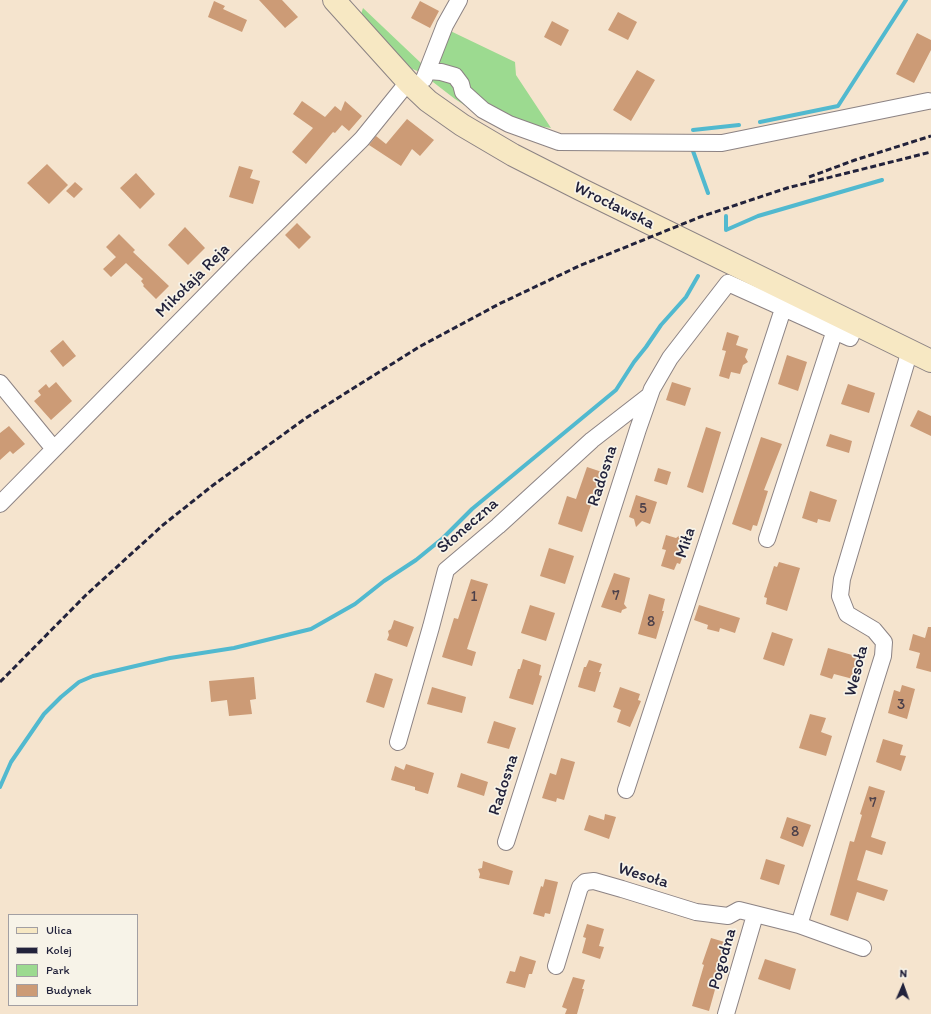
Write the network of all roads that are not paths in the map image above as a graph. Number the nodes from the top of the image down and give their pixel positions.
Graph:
1 (334, 0) edge
2 (459, 0) edge
3 (428, 71) junction
4 (414, 87) junction
5 (928, 101) dead end
6 (783, 309) junction
7 (856, 324) junction
8 (834, 333) junction
9 (910, 350) junction
10 (931, 361) edge
11 (0, 383) edge
12 (650, 395) junction
13 (54, 449) junction
14 (0, 504) edge
15 (767, 539) dead end
16 (398, 742) dead end
17 (626, 790) dead end
18 (506, 842) dead end
19 (755, 914) junction
20 (798, 926) junction
21 (863, 948) dead end
22 (556, 966) dead end
23 (726, 1014) edge

1 - 4 main road, Wrocławska
2 - 3 street, Mikołaja Reja
3 - 4 street, Mikołaja Reja
3 - 5 street
4 - 7 main road, Wrocławska
4 - 13 street, Mikołaja Reja
6 - 8 street, Radosna
6 - 12 street, Radosna
6 - 17 street, Miła
7 - 8 street, Radosna
7 - 9 main road, Wrocławska
8 - 15 street
9 - 10 main road, Wrocławska
9 - 20 street, Wesoła
11 - 13 street
12 - 16 street, Słoneczna
12 - 18 street, Radosna
13 - 14 street, Mikołaja Reja
19 - 20 street, Wesoła
19 - 22 street, Wesoła
19 - 23 street, Pogodna
20 - 21 street, Wesoła

